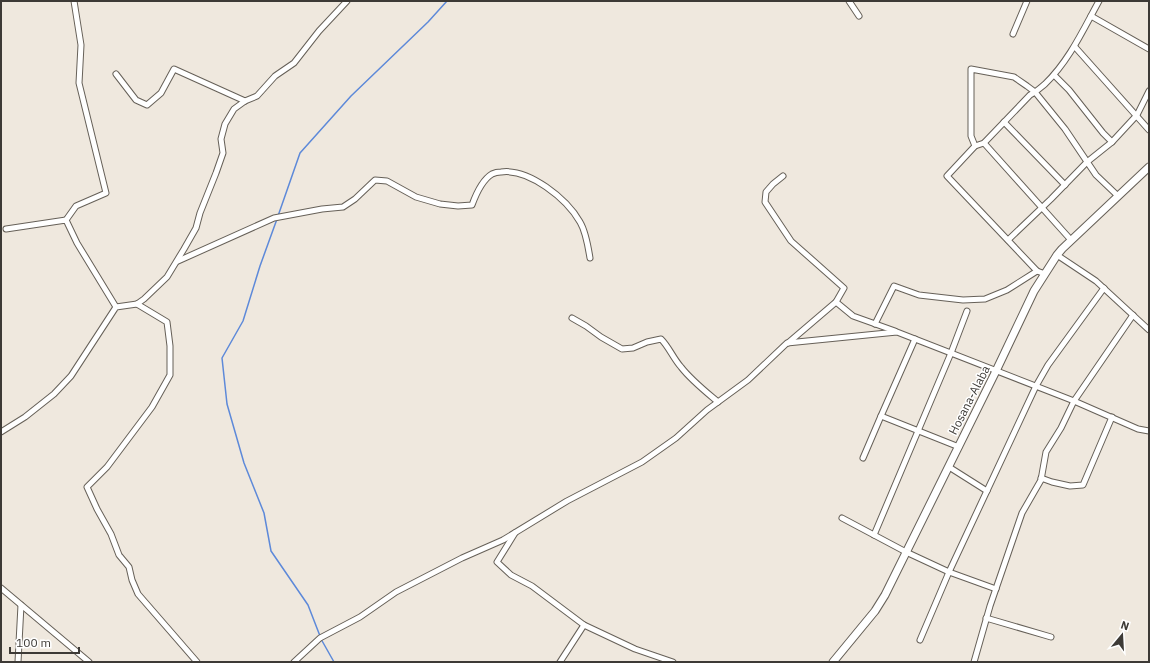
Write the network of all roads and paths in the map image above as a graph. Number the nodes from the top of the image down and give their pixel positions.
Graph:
1 (74, 1) edge
2 (347, 1) edge
3 (850, 1) edge
4 (1027, 1) edge
5 (1099, 1) edge
6 (859, 16) dead end
7 (1091, 16) junction
8 (1014, 34) dead end
9 (1075, 47) junction
10 (1149, 49) edge
11 (116, 74) dead end
12 (1054, 75) junction
13 (1149, 91) edge
14 (1035, 92) junction
15 (245, 101) junction
16 (1137, 115) junction
17 (1004, 122) junction
18 (1149, 130) edge
19 (984, 142) junction
20 (1112, 142) junction
21 (975, 146) junction
22 (1087, 162) junction
23 (1149, 167) edge
24 (783, 176) dead end
25 (1065, 185) junction
26 (1118, 196) junction
27 (1042, 208) junction
28 (66, 220) junction
29 (6, 229) dead end
30 (1008, 240) junction
31 (1071, 240) junction
32 (1057, 255) junction
33 (590, 258) dead end
34 (177, 262) junction
35 (1037, 271) junction
36 (1045, 274) junction
37 (1104, 288) junction
38 (836, 302) junction
39 (137, 304) junction
40 (116, 307) junction
41 (967, 311) dead end
42 (1133, 315) junction
43 (572, 318) dead end
44 (875, 324) junction
45 (1149, 330) edge
46 (897, 332) junction
47 (915, 338) junction
48 (787, 343) junction
49 (951, 352) junction
50 (996, 371) junction
51 (1036, 386) junction
52 (1074, 401) junction
53 (718, 402) junction
54 (881, 416) junction
55 (1112, 417) junction
56 (918, 431) junction
57 (1149, 431) edge
58 (1, 432) edge
59 (958, 447) junction
60 (863, 458) dead end
61 (949, 466) junction
62 (1041, 478) junction
63 (987, 491) junction
64 (842, 518) dead end
65 (516, 532) junction
66 (874, 535) junction
67 (906, 552) junction
68 (949, 572) junction
69 (1, 588) edge
70 (996, 589) junction
71 (21, 605) junction
72 (986, 618) junction
73 (584, 625) junction
74 (1051, 637) dead end
75 (920, 640) dead end
76 (18, 662) edge
77 (89, 662) edge
78 (197, 662) edge
79 (294, 662) edge
80 (560, 662) edge
81 (673, 662) edge
82 (833, 662) edge
83 (974, 662) edge

1 - 28 street
2 - 15 street
3 - 6 street
4 - 8 street
5 - 7 street
7 - 9 street
7 - 10 street
9 - 12 street
9 - 16 street
11 - 15 street
12 - 14 street
12 - 20 street
13 - 16 street
14 - 17 street
14 - 21 street
14 - 22 street
15 - 34 street
16 - 18 street
16 - 20 street
17 - 19 street
17 - 25 street
19 - 21 street
19 - 27 street
20 - 22 street
21 - 30 street
22 - 25 street
22 - 26 street
23 - 26 main road, Hosana-Alaba
24 - 38 street
25 - 27 street
26 - 31 main road, Hosana-Alaba
27 - 30 street
27 - 31 street
28 - 29 street
28 - 40 street
30 - 35 street
31 - 32 main road, Hosana-Alaba
32 - 36 main road, Hosana-Alaba
32 - 37 street
33 - 34 street
34 - 39 street
35 - 36 street
35 - 44 street
36 - 50 main road, Hosana-Alaba
37 - 42 street
37 - 51 street
38 - 44 street
38 - 48 street
39 - 40 street
39 - 78 street
40 - 58 street
41 - 49 street
42 - 45 street
42 - 52 street
43 - 53 street
44 - 46 street
46 - 47 street
46 - 48 street
47 - 49 street
47 - 54 street
48 - 53 street
49 - 50 street
49 - 56 street
50 - 51 street
50 - 59 main road, Hosana-Alaba
51 - 52 street
51 - 63 street
52 - 55 street
52 - 62 street
53 - 65 street
54 - 56 street
54 - 60 street
55 - 57 street
55 - 62 street
56 - 59 street
56 - 66 street
59 - 61 main road, Hosana-Alaba
61 - 63 street
61 - 67 main road, Hosana-Alaba
62 - 70 street
63 - 68 street
64 - 66 street
65 - 73 street
65 - 79 street
66 - 67 street
67 - 68 street
67 - 82 main road, Hosana-Alaba
68 - 70 street
68 - 75 street
69 - 71 street
70 - 72 street
71 - 76 street
71 - 77 street
72 - 74 street
72 - 83 street
73 - 80 street
73 - 81 street

